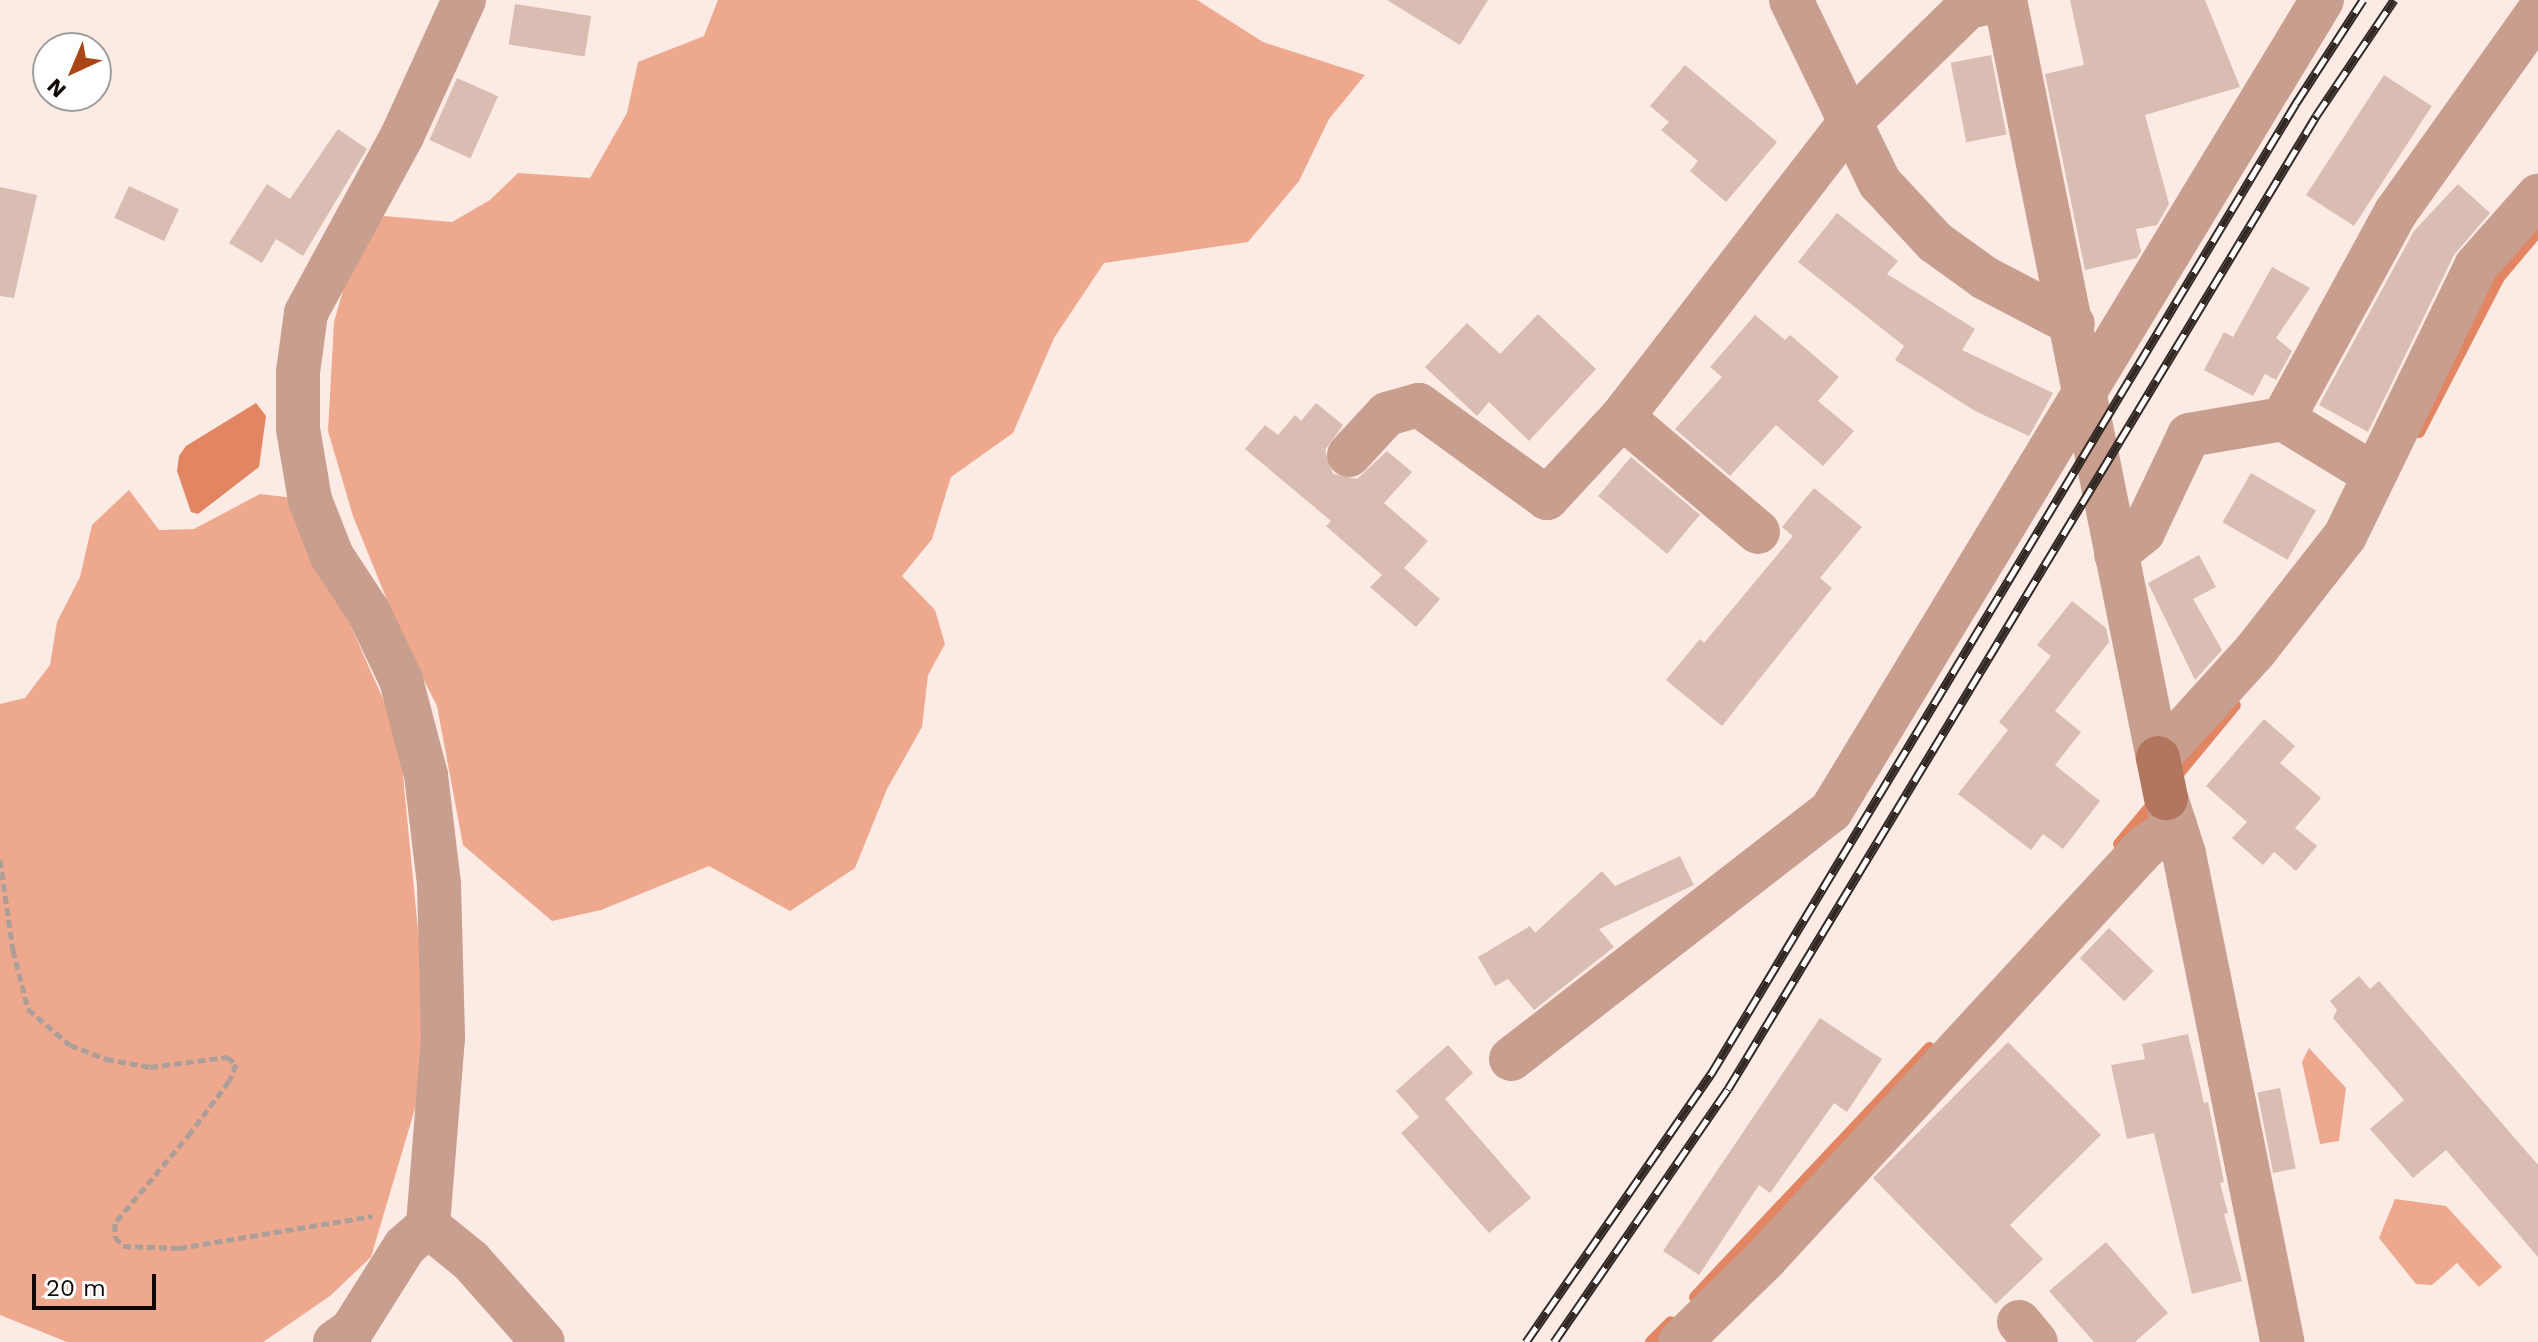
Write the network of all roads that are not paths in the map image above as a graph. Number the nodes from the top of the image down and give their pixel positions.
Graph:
1 (464, 0) edge
2 (1791, 0) edge
3 (2003, 0) edge
4 (2322, 0) edge
5 (2538, 12) edge
6 (1851, 121) junction
7 (2538, 196) edge
8 (2073, 324) junction
9 (2086, 384) junction
10 (1622, 417) junction
11 (2283, 419) junction
12 (1349, 455) dead end
13 (2373, 474) junction
14 (1758, 532) dead end
15 (2116, 554) junction
16 (2165, 788) junction
17 (1511, 1059) dead end
18 (428, 1215) junction
19 (335, 1342) edge
20 (543, 1342) edge
21 (1680, 1342) edge
22 (2282, 1342) edge

1 - 18 street
2 - 6 street
3 - 6 street
3 - 8 street
4 - 9 street
5 - 11 street
6 - 8 street
6 - 10 street
7 - 13 street
8 - 9 street
9 - 15 street
9 - 17 street
10 - 12 street
10 - 14 street
11 - 13 street
11 - 15 street
13 - 16 street
15 - 16 street
16 - 21 street
16 - 22 street
18 - 19 street
18 - 20 street

